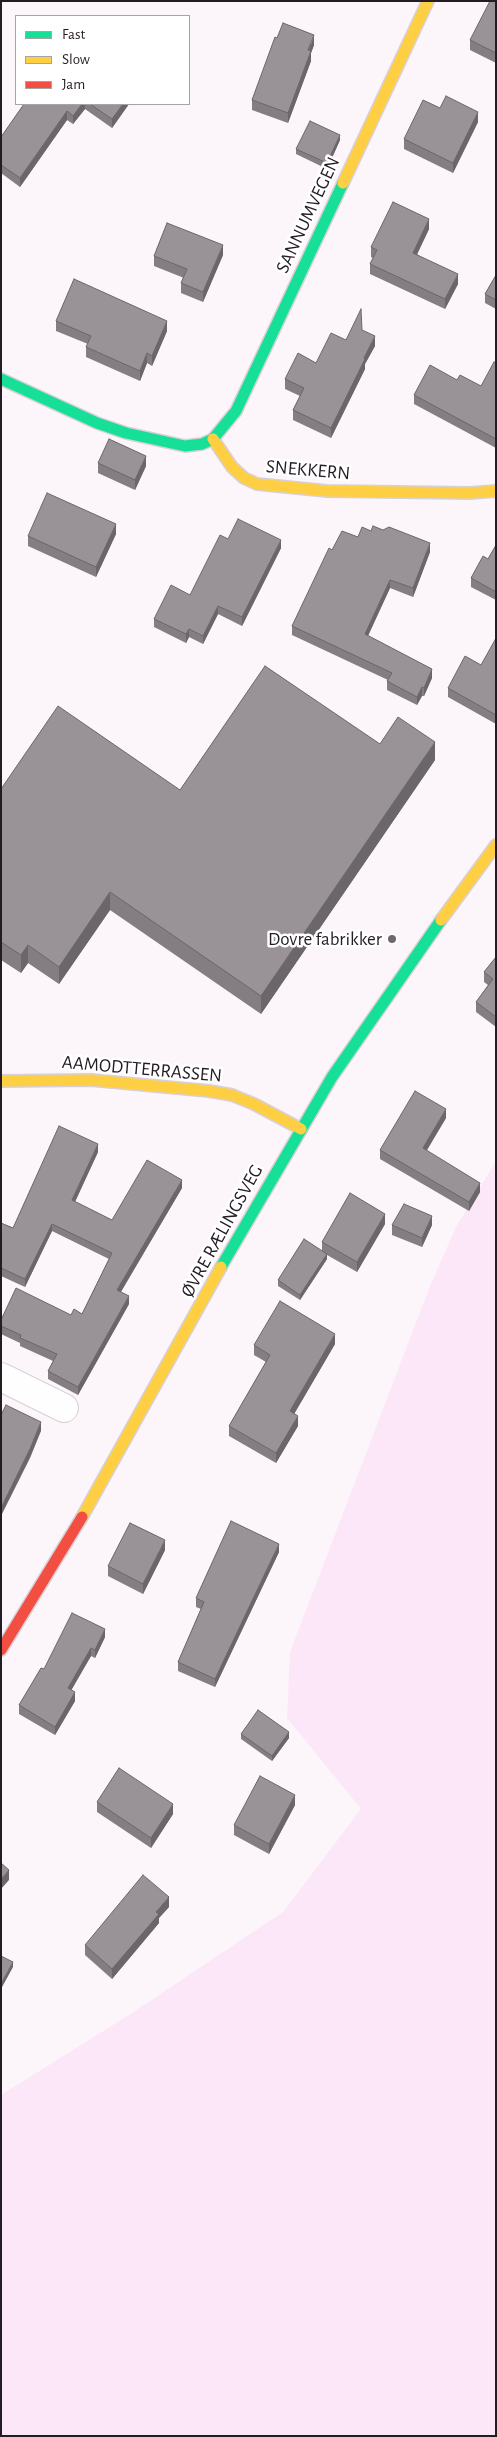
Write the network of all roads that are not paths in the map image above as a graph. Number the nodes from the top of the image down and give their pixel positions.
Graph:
1 (428, 1) edge
2 (1, 379) edge
3 (213, 439) junction
4 (496, 490) edge
5 (496, 845) edge
6 (1, 1081) edge
7 (301, 1129) junction
8 (1, 1377) edge
9 (64, 1408) dead end
10 (1, 1650) edge

1 - 3 street, SANNUMVEGEN
2 - 3 street
3 - 4 street, SNEKKERN
5 - 7 street, ØVRE RÆLINGSVEG
6 - 7 street, AAMODTTERRASSEN
7 - 10 street, ØVRE RÆLINGSVEG
8 - 9 street

